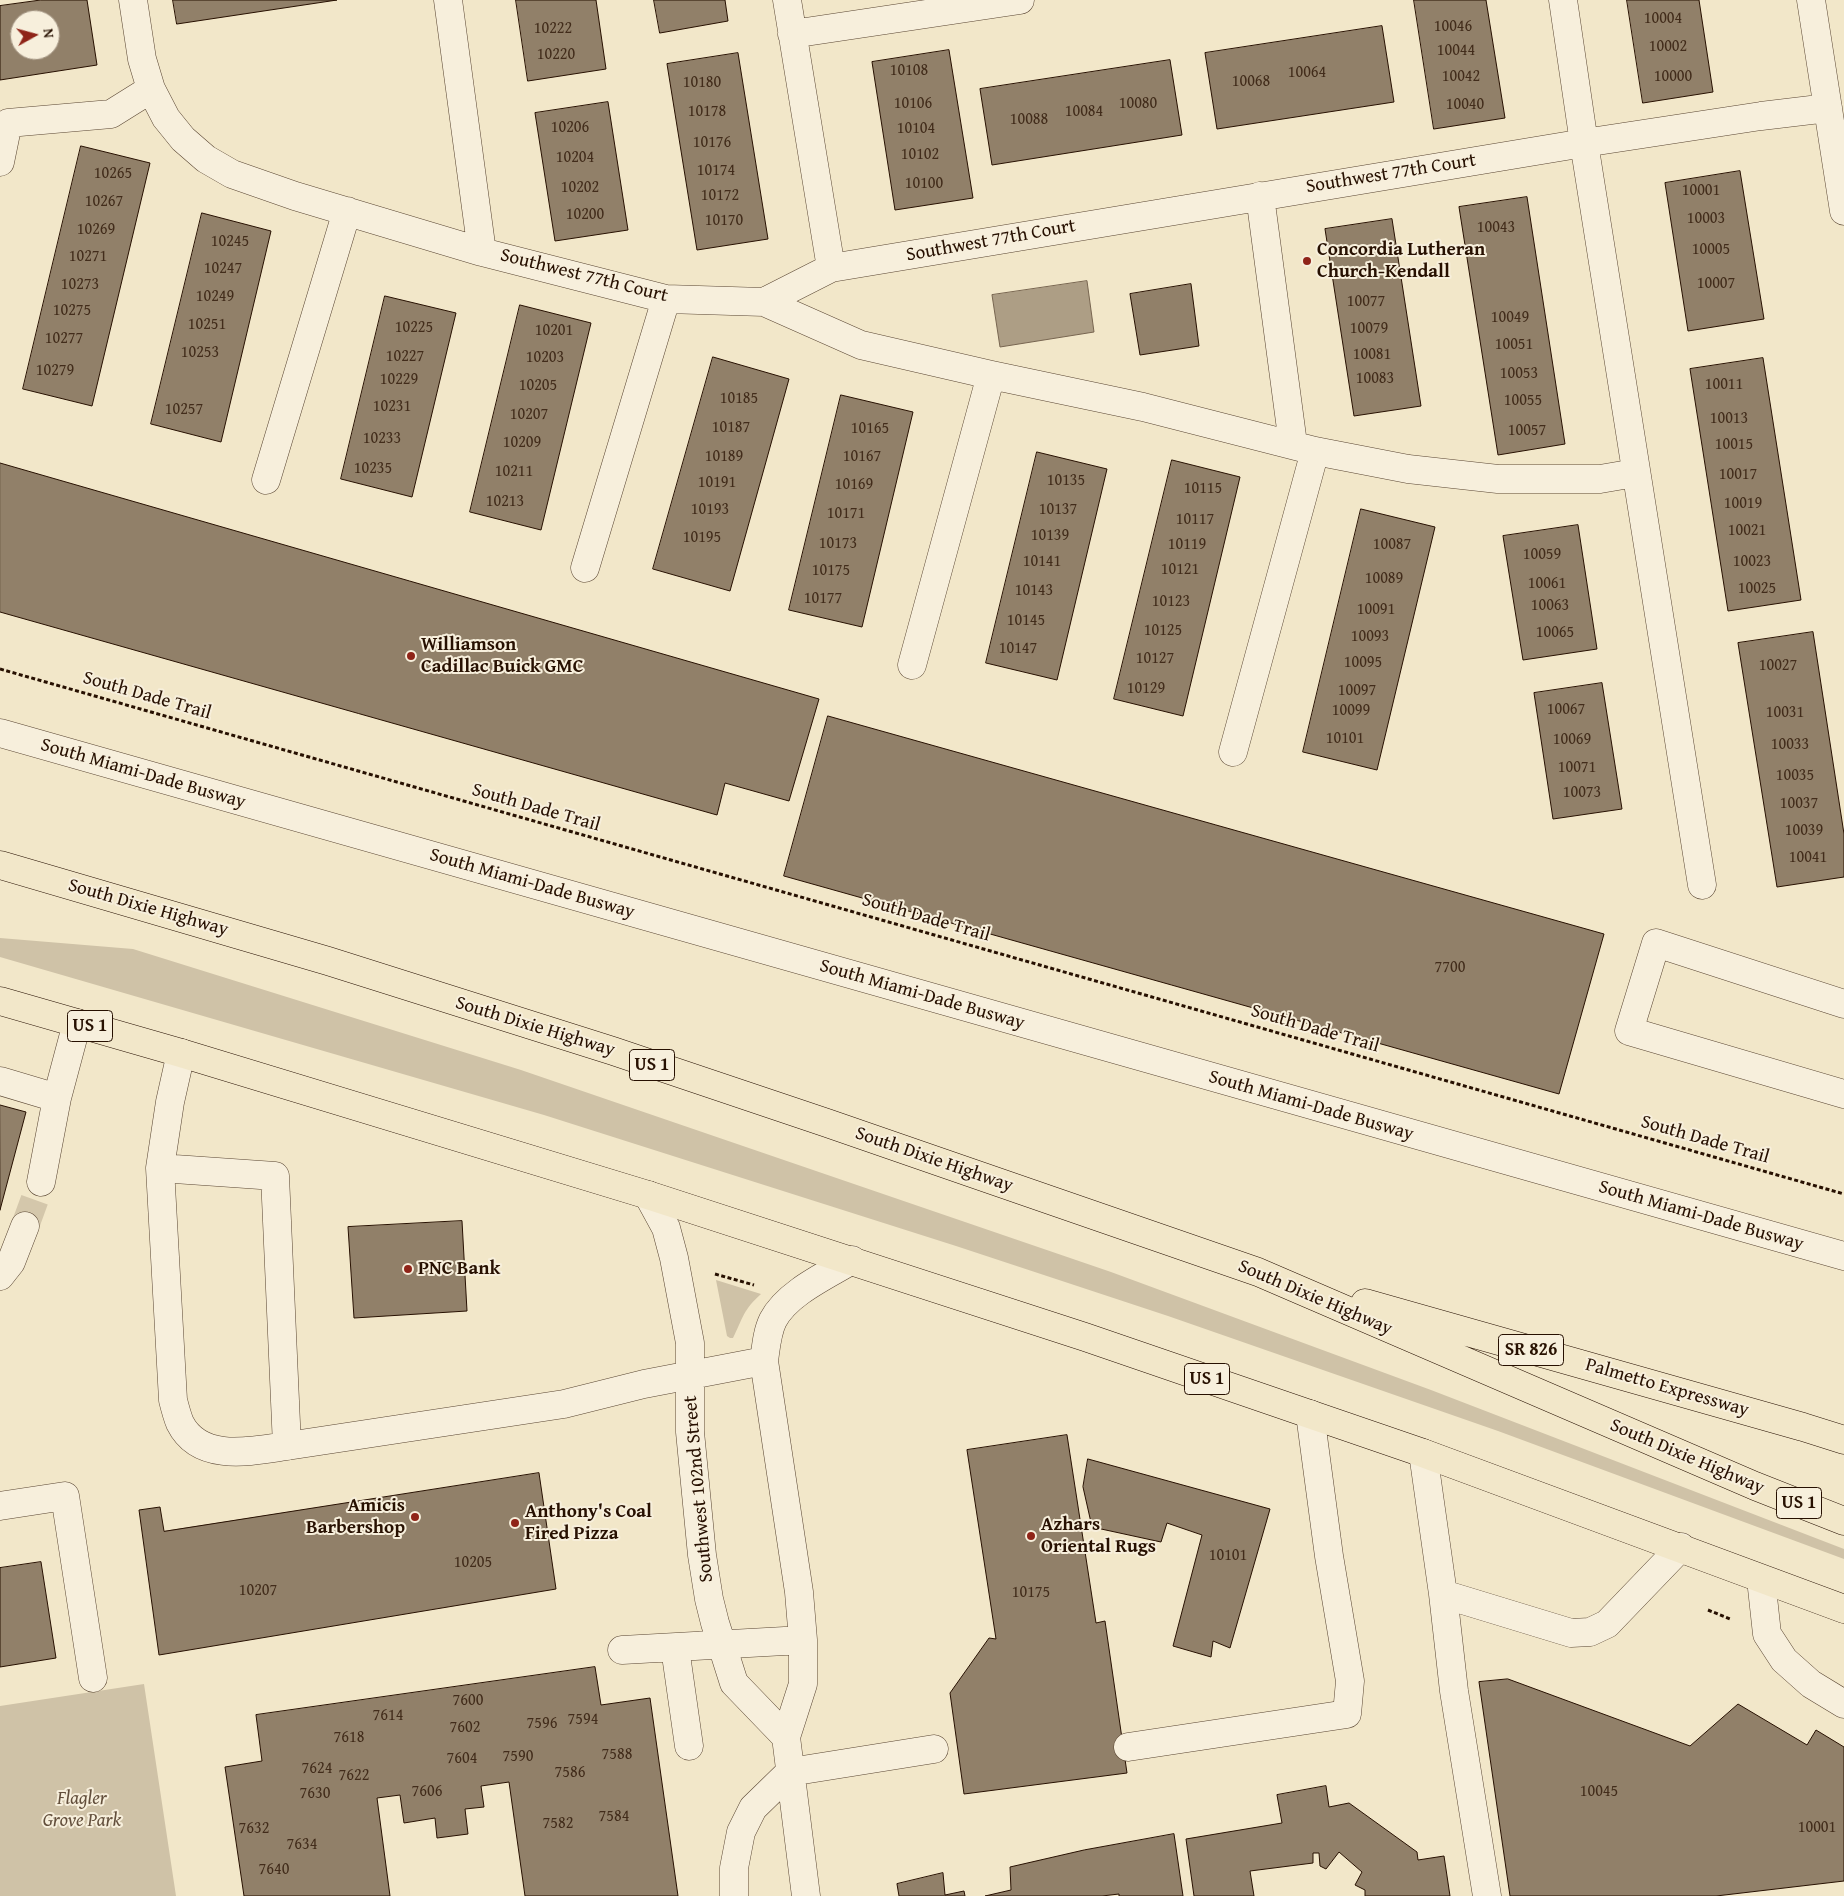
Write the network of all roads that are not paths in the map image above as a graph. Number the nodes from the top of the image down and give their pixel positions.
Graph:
1 (133, 0) edge
2 (448, 0) edge
3 (786, 0) edge
4 (1020, 0) edge
5 (1563, 0) edge
6 (1811, 0) edge
7 (792, 34) junction
8 (152, 89) junction
9 (1828, 108) junction
10 (1584, 143) junction
11 (0, 162) edge
12 (1260, 196) junction
13 (348, 211) junction
14 (1844, 211) edge
15 (482, 252) junction
16 (831, 268) junction
17 (666, 299) junction
18 (764, 302) junction
19 (991, 375) junction
20 (1304, 448) junction
21 (1635, 473) junction
22 (266, 480) dead end
23 (585, 568) dead end
24 (912, 665) dead end
25 (0, 733) edge
26 (1234, 752) dead end
27 (0, 865) edge
28 (1702, 885) dead end
29 (0, 1001) edge
30 (1844, 1004) edge
31 (78, 1023) junction
32 (181, 1053) junction
33 (0, 1081) edge
34 (1844, 1094) edge
35 (57, 1098) junction
36 (160, 1168) junction
37 (41, 1182) tunnel mouth
38 (648, 1195) junction
39 (25, 1226) tunnel mouth
40 (1844, 1256) edge
41 (852, 1260) junction
42 (1258, 1272) junction
43 (0, 1276) edge
44 (764, 1361) junction
45 (690, 1375) junction
46 (1310, 1414) junction
47 (1844, 1440) edge
48 (287, 1446) junction
49 (1423, 1453) junction
50 (0, 1506) edge
51 (1844, 1521) edge
52 (1681, 1547) junction
53 (1761, 1579) junction
54 (1443, 1594) junction
55 (1844, 1609) edge
56 (804, 1640) junction
57 (722, 1644) junction
58 (674, 1648) junction
59 (622, 1650) dead end
60 (93, 1678) dead end
61 (1844, 1704) edge
62 (786, 1737) junction
63 (689, 1746) dead end
64 (1128, 1747) dead end
65 (934, 1749) dead end
66 (790, 1772) junction
67 (734, 1896) edge
68 (806, 1896) edge
69 (1487, 1896) edge

1 - 8 street, Southwest 77th Court
2 - 15 street
3 - 7 street
4 - 7 street
5 - 10 street
6 - 9 street
7 - 16 street
8 - 11 street
8 - 13 street, Southwest 77th Court
9 - 10 street, Southwest 77th Court
9 - 14 street
10 - 12 street, Southwest 77th Court
10 - 21 street
12 - 16 street, Southwest 77th Court
12 - 20 street
13 - 15 street, Southwest 77th Court
13 - 22 street
15 - 17 street, Southwest 77th Court
16 - 18 street, Southwest 77th Court
17 - 18 street, Southwest 77th Court
17 - 23 street
18 - 19 street
19 - 20 street
19 - 24 street
20 - 21 street
20 - 26 street
21 - 28 street
25 - 40 street, South Miami-Dade Busway
27 - 42 highway, South Dixie Highway / US 1
29 - 31 highway, US 1
30 - 34 street
31 - 32 highway, US 1
31 - 35 street
32 - 36 street
32 - 38 highway, US 1
33 - 35 street
35 - 37 street
36 - 48 street
36 - 48 street
38 - 41 highway, US 1
38 - 45 street, Southwest 102nd Street
39 - 43 street
41 - 44 street
41 - 46 highway, US 1
42 - 47 highway, Palmetto Expressway / SR 826
42 - 51 highway, South Dixie Highway / US 1
44 - 45 street
44 - 56 street
45 - 48 street
45 - 57 street, Southwest 102nd Street
46 - 49 highway, US 1
46 - 64 street
49 - 52 highway, US 1
49 - 54 street
50 - 60 street
52 - 53 highway, US 1
52 - 54 street
53 - 55 highway, US 1
53 - 61 street
54 - 69 street
56 - 57 street
56 - 62 street
57 - 58 street
57 - 62 street, Southwest 102nd Street
58 - 59 street
58 - 63 street
62 - 66 street
65 - 66 street
66 - 67 street
66 - 68 street

